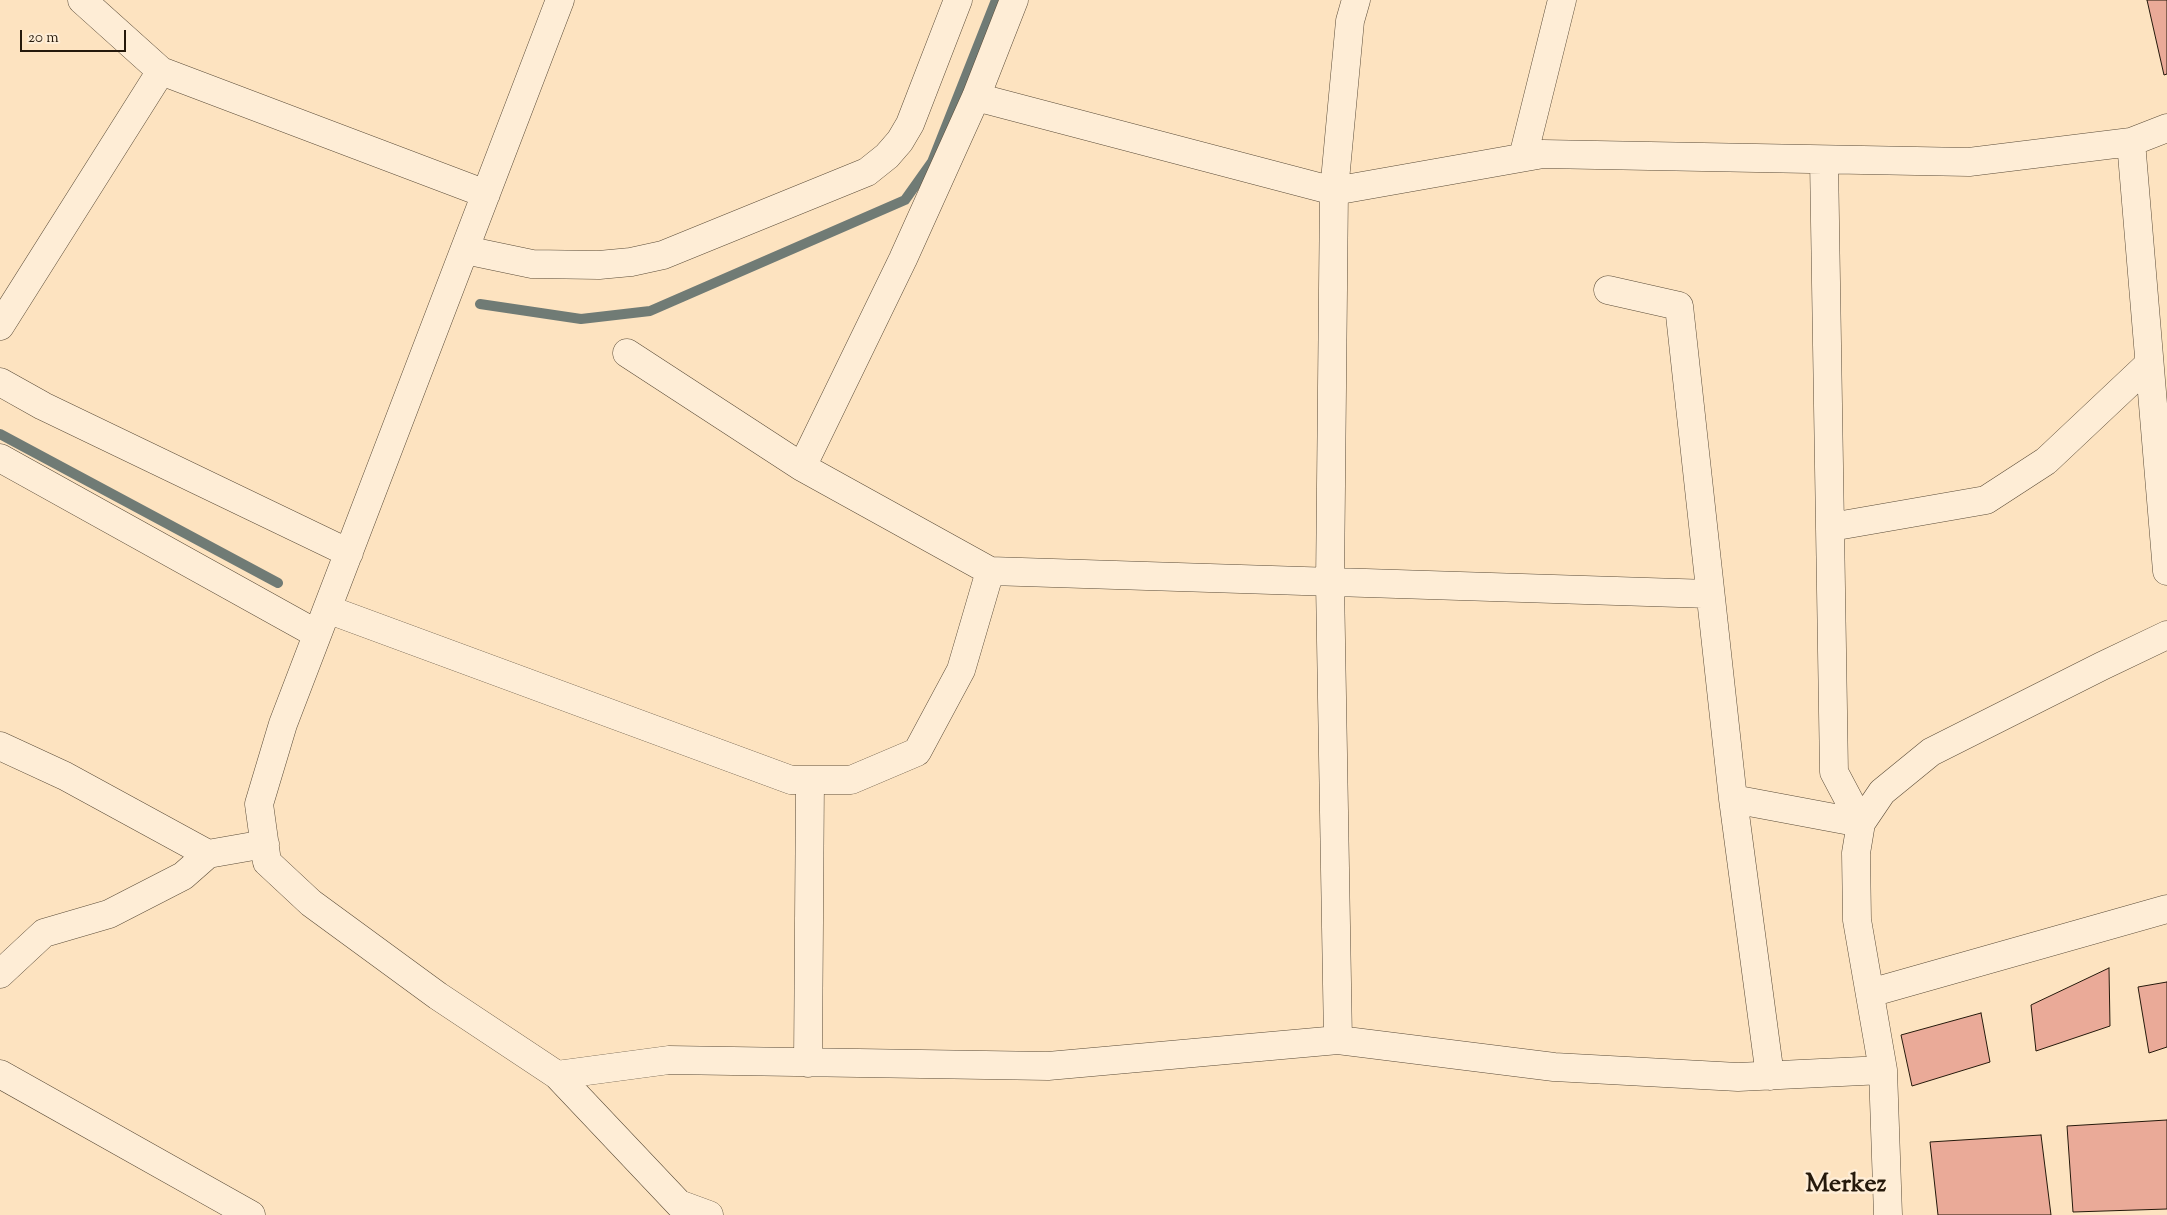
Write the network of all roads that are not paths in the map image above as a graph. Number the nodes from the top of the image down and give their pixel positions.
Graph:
1 (82, 0) edge
2 (560, 0) edge
3 (958, 0) edge
4 (1014, 0) edge
5 (1356, 0) edge
6 (1562, 0) edge
7 (162, 71) junction
8 (976, 97) junction
9 (2167, 128) edge
10 (2131, 142) junction
11 (1523, 158) junction
12 (1824, 160) junction
13 (1334, 191) junction
14 (486, 194) junction
15 (465, 250) junction
16 (1608, 290) dead end
17 (0, 326) edge
18 (627, 353) dead end
19 (2149, 364) junction
20 (0, 382) edge
21 (0, 458) edge
22 (802, 467) junction
23 (1831, 527) junction
24 (349, 553) junction
25 (990, 571) junction
26 (2167, 571) edge
27 (1330, 583) junction
28 (1710, 594) junction
29 (322, 622) junction
30 (2167, 635) edge
31 (0, 746) edge
32 (810, 780) junction
33 (1733, 799) junction
34 (1861, 823) junction
35 (265, 844) junction
36 (208, 854) junction
37 (2167, 909) edge
38 (0, 974) edge
39 (1870, 993) junction
40 (1338, 1040) junction
41 (808, 1063) junction
42 (1883, 1070) junction
43 (0, 1074) edge
44 (557, 1075) junction
45 (1770, 1076) junction
46 (678, 1209) edge
47 (251, 1215) edge
48 (709, 1215) edge
49 (1888, 1215) edge

1 - 7 street
2 - 14 street
3 - 15 street
4 - 8 street
5 - 13 street
6 - 11 street
7 - 14 street
7 - 17 street
8 - 13 street
8 - 22 street
9 - 10 street
10 - 12 street
10 - 19 street
11 - 12 street
11 - 13 street
12 - 23 street
13 - 27 street
14 - 15 street
15 - 24 street
16 - 28 street
18 - 22 street
19 - 23 street
19 - 26 street
20 - 24 street
21 - 29 street
22 - 25 street
23 - 34 street
24 - 29 street
25 - 27 street
25 - 32 street
27 - 28 street
27 - 40 street
28 - 33 street
29 - 32 street
29 - 35 street
30 - 34 street
31 - 36 street
32 - 41 street
33 - 34 street
33 - 45 street
34 - 39 street
35 - 36 street
35 - 44 street
36 - 38 street
37 - 39 street
39 - 42 street
40 - 41 street
40 - 45 street
41 - 44 street
42 - 45 street
42 - 49 street
43 - 47 street
44 - 46 street
46 - 48 street

